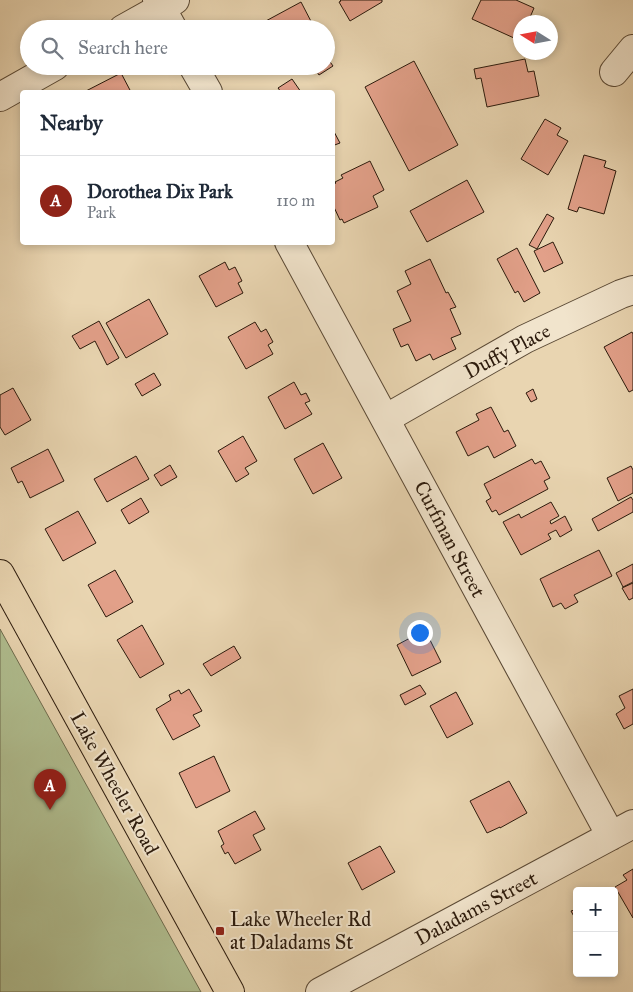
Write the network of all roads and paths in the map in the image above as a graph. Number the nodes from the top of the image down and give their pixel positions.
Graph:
1 (167, 9) edge
2 (143, 20) edge
3 (633, 49) edge
4 (614, 72) dead end
5 (39, 75) edge
6 (198, 75) edge
7 (207, 90) edge
8 (0, 97) edge
9 (291, 245) edge
10 (633, 290) edge
11 (385, 419) junction
12 (0, 574) edge
13 (627, 830) edge
14 (230, 992) edge
15 (320, 992) edge

1 - 2 street
3 - 4 street
5 - 8 street
6 - 7 street
9 - 11 street, Curfman Street
10 - 11 street, Duffy Place
11 - 13 street, Curfman Street
12 - 14 main road, Lake Wheeler Road
13 - 15 street, Daladams Street

